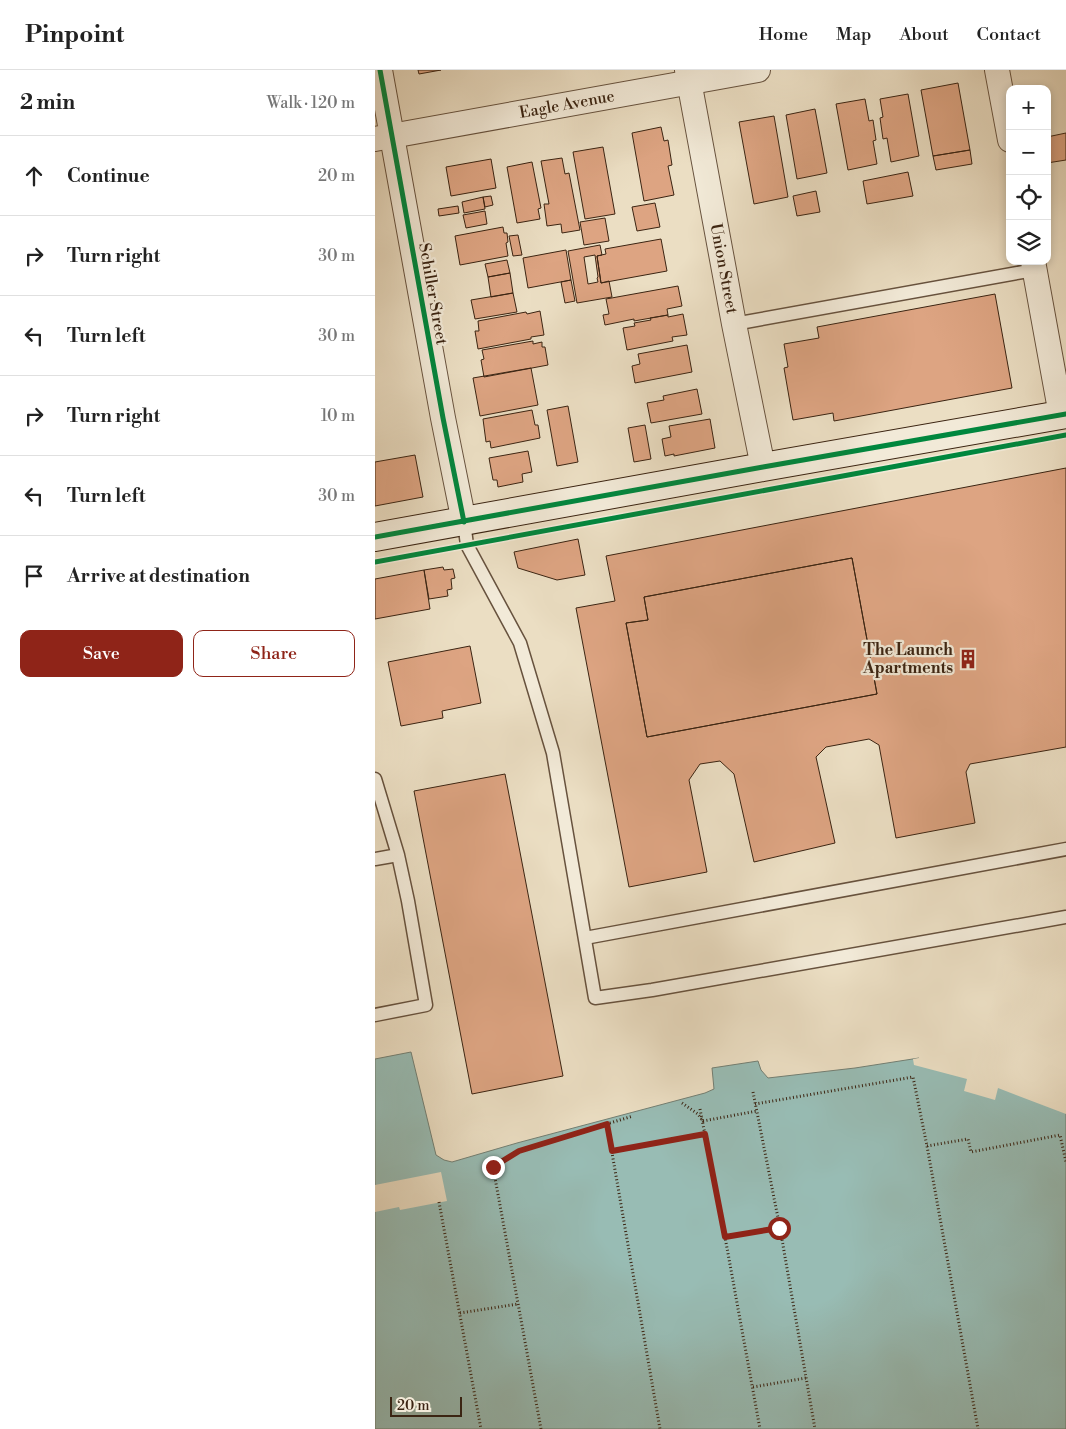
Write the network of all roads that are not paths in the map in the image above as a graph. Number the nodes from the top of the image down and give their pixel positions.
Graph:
1 (380, 70) edge
2 (758, 70) edge
3 (997, 70) edge
4 (688, 76) edge
5 (1008, 130) edge
6 (384, 138) edge
7 (1033, 265) edge
8 (734, 324) junction
9 (1063, 415) edge
10 (763, 467) junction
11 (464, 522) junction
12 (375, 538) edge
13 (375, 779) edge
14 (1066, 849) edge
15 (398, 855) junction
16 (375, 859) edge
17 (1066, 918) edge
18 (585, 938) junction
19 (375, 1015) edge

1 - 6 street, Schiller Street
2 - 4 street, Eagle Avenue
3 - 5 street
4 - 6 street, Eagle Avenue
4 - 8 street, Union Street
6 - 11 street, Schiller Street
7 - 8 lane
7 - 9 street
8 - 10 street, Union Street
9 - 10 street
10 - 11 street
11 - 12 street
11 - 18 lane
13 - 15 lane
14 - 18 lane
15 - 16 lane
15 - 19 lane
17 - 18 lane

